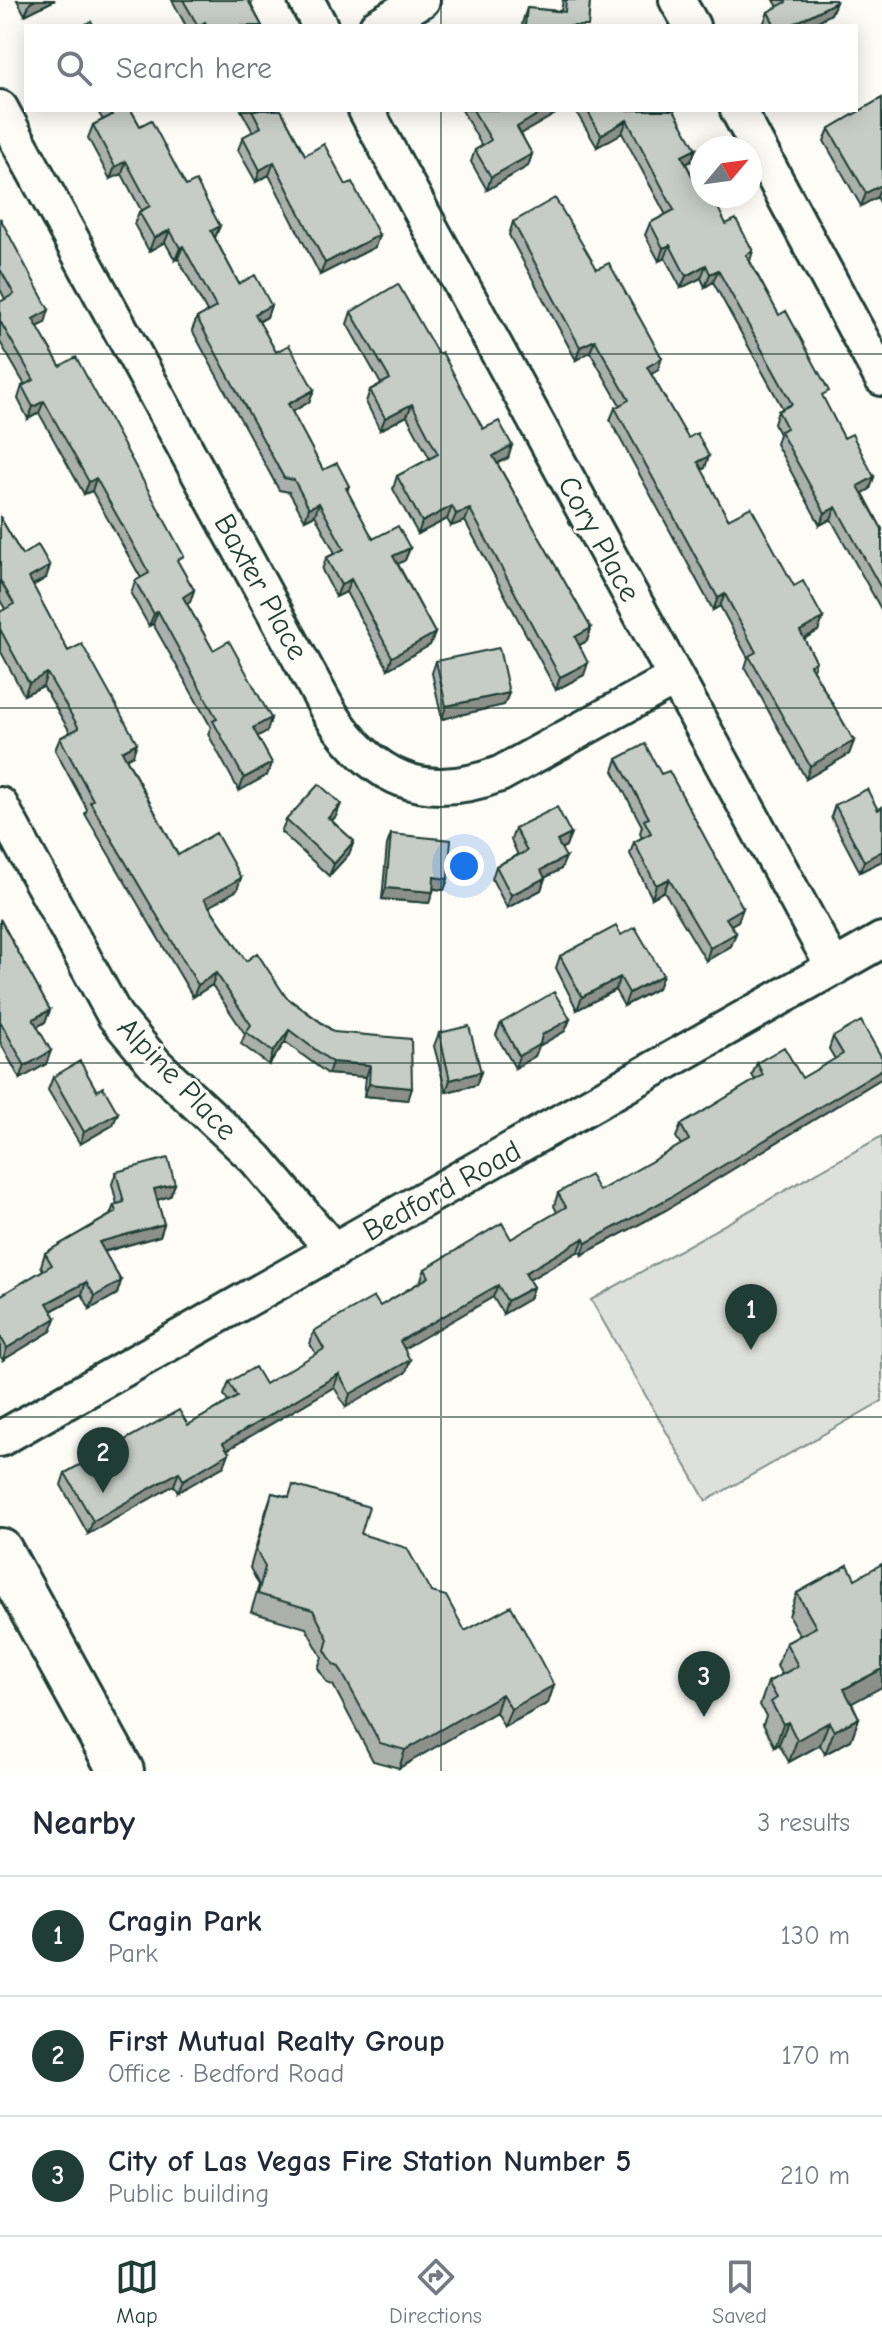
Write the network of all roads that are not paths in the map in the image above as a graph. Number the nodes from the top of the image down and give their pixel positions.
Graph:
1 (306, 0) edge
2 (422, 0) edge
3 (677, 0) edge
4 (319, 24) edge
5 (380, 24) edge
6 (691, 24) edge
7 (0, 108) edge
8 (367, 112) edge
9 (739, 112) edge
10 (882, 378) edge
11 (675, 678) junction
12 (0, 805) edge
13 (882, 940) edge
14 (834, 968) junction
15 (334, 1251) junction
16 (0, 1439) edge
17 (0, 1551) edge
18 (121, 1771) edge

1 - 4 street
2 - 5 street
3 - 6 street
7 - 11 street, Baxter Place
8 - 11 street, Cory Place
9 - 10 street
11 - 14 street, Cory Place
12 - 15 street, Alpine Place
13 - 14 street, Bedford Road
14 - 15 street, Bedford Road
15 - 16 street, Bedford Road
17 - 18 main road

